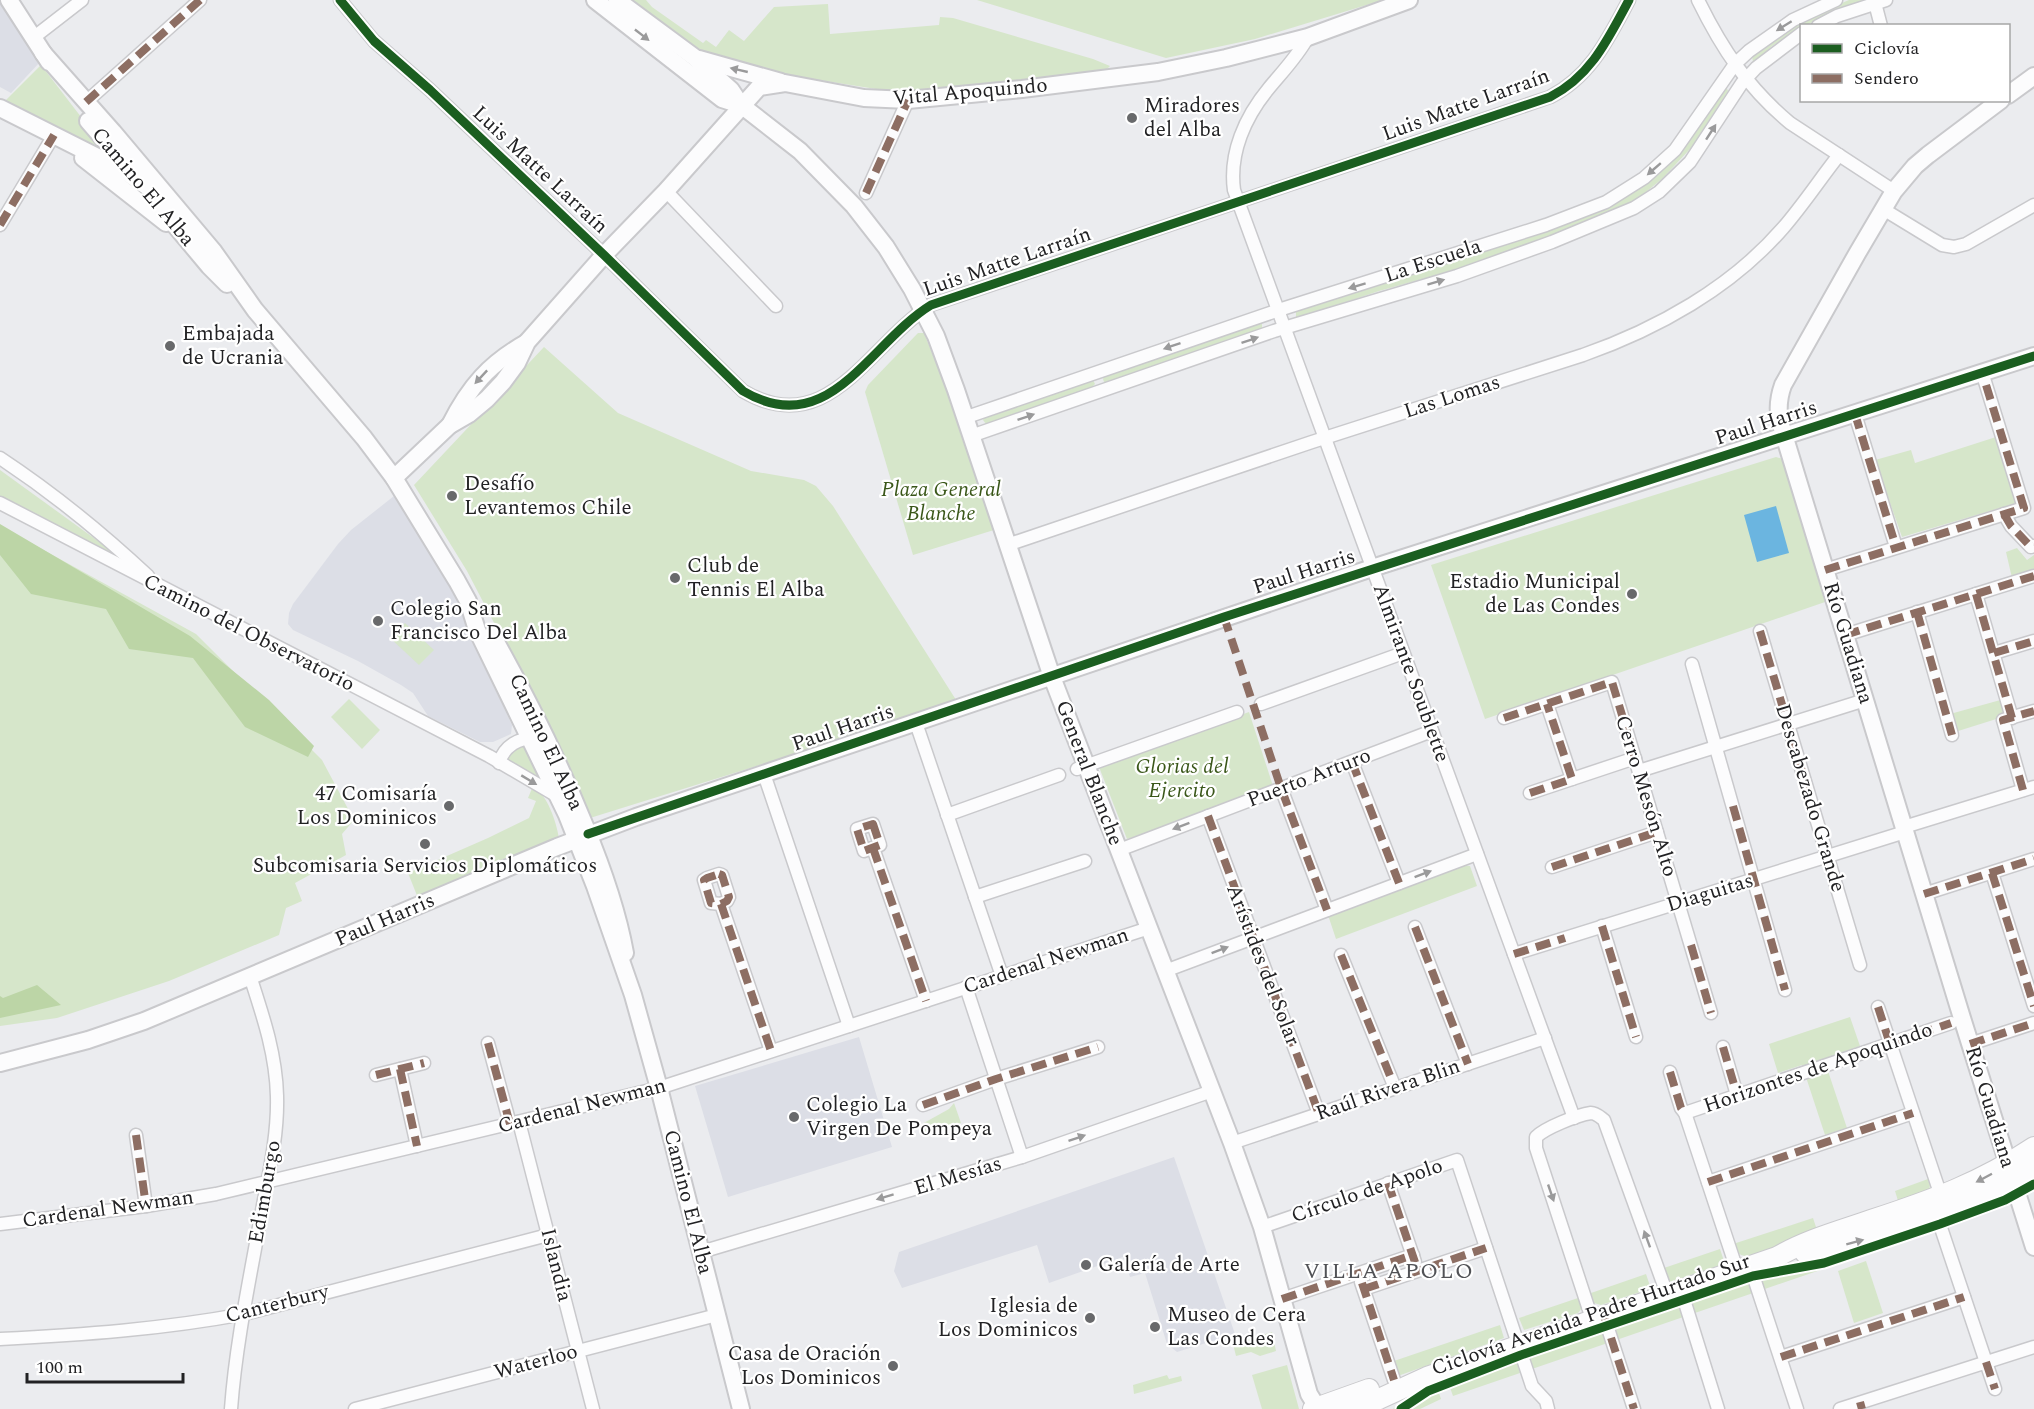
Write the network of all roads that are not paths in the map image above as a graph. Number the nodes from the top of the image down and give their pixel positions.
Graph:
1 (9, 0) edge
2 (82, 0) edge
3 (200, 0) edge
4 (340, 0) edge
5 (595, 0) edge
6 (617, 0) edge
7 (1409, 0) edge
8 (1629, 0) edge
9 (1698, 0) edge
10 (1836, 0) edge
11 (1881, 2) edge
12 (1822, 24) edge
13 (1881, 24) edge
14 (1800, 34) edge
15 (1308, 37) junction
16 (33, 38) junction
17 (43, 52) junction
18 (693, 57) junction
19 (1735, 64) junction
20 (2034, 76) edge
21 (1746, 79) junction
22 (785, 83) junction
23 (2010, 94) edge
24 (908, 100) junction
25 (86, 102) junction
26 (1998, 102) edge
27 (741, 105) junction
28 (0, 108) edge
29 (54, 135) junction
30 (1839, 155) junction
31 (141, 183) junction
32 (666, 191) junction
33 (1894, 191) junction
34 (866, 193) dead end
35 (170, 202) junction
36 (1238, 202) junction
37 (2034, 206) edge
38 (1884, 209) junction
39 (0, 225) edge
40 (184, 236) junction
41 (604, 255) junction
42 (776, 306) dead end
43 (255, 310) junction
44 (923, 310) junction
45 (1278, 310) junction
46 (1284, 328) junction
47 (2034, 356) edge
48 (1982, 372) junction
49 (1095, 373) junction
50 (1101, 391) junction
51 (1855, 414) junction
52 (964, 418) junction
53 (971, 436) junction
54 (1785, 436) junction
55 (1324, 438) junction
56 (0, 458) edge
57 (394, 478) junction
58 (0, 503) edge
59 (2004, 514) junction
60 (1007, 545) junction
61 (2034, 546) edge
62 (1896, 547) junction
63 (1372, 568) junction
64 (1825, 570) junction
65 (2034, 576) edge
66 (159, 587) junction
67 (1976, 594) junction
68 (468, 601) junction
69 (1917, 612) junction
70 (1760, 631) dead end
71 (1845, 635) junction
72 (2034, 641) edge
73 (1403, 653) junction
74 (1994, 653) junction
75 (1692, 664) dead end
76 (1052, 677) junction
77 (1865, 700) junction
78 (1261, 704) dead end
79 (1547, 704) junction
80 (2034, 711) edge
81 (1237, 712) dead end
82 (1504, 718) dead end
83 (2007, 719) junction
84 (916, 723) junction
85 (1788, 724) junction
86 (1432, 731) junction
87 (1952, 735) dead end
88 (531, 738) junction
89 (1716, 747) junction
90 (556, 758) junction
91 (1635, 758) junction
92 (1352, 762) junction
93 (499, 763) junction
94 (1082, 767) junction
95 (1639, 771) junction
96 (764, 774) junction
97 (1059, 775) dead end
98 (1572, 779) junction
99 (1281, 788) junction
100 (2029, 788) edge
101 (1530, 793) dead end
102 (567, 799) junction
103 (947, 815) junction
104 (1208, 816) junction
105 (636, 817) junction
106 (1904, 830) junction
107 (1657, 832) junction
108 (583, 837) junction
109 (873, 848) dead end
110 (1119, 850) junction
111 (1477, 854) junction
112 (1828, 856) junction
113 (2034, 859) edge
114 (1085, 861) dead end
115 (1552, 867) dead end
116 (1992, 873) junction
117 (1753, 879) junction
118 (1399, 883) junction
119 (1924, 894) junction
120 (975, 897) junction
121 (1678, 903) junction
122 (721, 904) dead end
123 (1327, 910) junction
124 (1602, 926) junction
125 (1416, 927) dead end
126 (1149, 928) junction
127 (1253, 938) junction
128 (1514, 954) junction
129 (1341, 955) dead end
130 (1860, 965) dead end
131 (1166, 971) junction
132 (250, 976) junction
133 (1002, 976) junction
134 (966, 987) junction
135 (1785, 990) dead end
136 (926, 1001) junction
137 (2034, 1006) edge
138 (1878, 1007) dead end
139 (1711, 1013) dead end
140 (1951, 1023) dead end
141 (2034, 1023) edge
142 (849, 1026) junction
143 (1636, 1037) dead end
144 (1545, 1038) junction
145 (488, 1043) dead end
146 (1890, 1044) junction
147 (1970, 1044) junction
148 (1098, 1047) dead end
149 (1722, 1047) dead end
150 (771, 1051) junction
151 (0, 1063) edge
152 (424, 1063) dead end
153 (1468, 1064) junction
154 (400, 1069) junction
155 (1670, 1072) dead end
156 (376, 1075) dead end
157 (996, 1079) junction
158 (659, 1088) junction
159 (1395, 1088) junction
160 (1212, 1091) junction
161 (1737, 1095) junction
162 (923, 1105) dead end
163 (1685, 1113) junction
164 (1913, 1113) junction
165 (1319, 1114) junction
166 (1574, 1118) junction
167 (514, 1123) junction
168 (136, 1135) dead end
169 (1232, 1143) junction
170 (417, 1146) junction
171 (2034, 1148) edge
172 (1022, 1156) junction
173 (2034, 1167) edge
174 (2010, 1172) junction
175 (268, 1181) junction
176 (1708, 1182) junction
177 (1388, 1183) junction
178 (146, 1206) junction
179 (1939, 1206) junction
180 (0, 1224) edge
181 (1262, 1227) junction
182 (548, 1235) junction
183 (2034, 1247) edge
184 (1486, 1248) junction
185 (701, 1252) junction
186 (1413, 1255) junction
187 (1744, 1268) junction
188 (1418, 1271) junction
189 (1359, 1274) junction
190 (1364, 1289) junction
191 (1674, 1292) junction
192 (1965, 1297) junction
193 (1282, 1299) junction
194 (244, 1314) junction
195 (717, 1315) junction
196 (1598, 1318) junction
197 (0, 1339) edge
198 (1519, 1344) junction
199 (2034, 1347) edge
200 (578, 1351) junction
201 (1780, 1357) junction
202 (1986, 1362) junction
203 (1427, 1377) junction
204 (1394, 1380) junction
205 (1995, 1389) dead end
206 (1313, 1406) edge
207 (1861, 1406) edge
208 (231, 1409) edge
209 (355, 1409) edge
210 (593, 1409) edge
211 (741, 1409) edge
212 (1352, 1409) edge
213 (1386, 1409) edge
214 (1548, 1409) edge
215 (1634, 1409) edge
216 (1718, 1409) edge
217 (1797, 1409) edge
218 (1840, 1409) edge

1 - 16 street, Camino El Alba
2 - 16 street
3 - 25 street
4 - 41 street, Luis Matte Larraín
5 -> 27 street, General Blanche
6 - 18 street, General Blanche
7 - 15 street, Vital Apoquindo
8 - 36 street, Luis Matte Larraín
9 - 19 street
10 -> 19 street, La Escuela
11 - 12 street
11 - 13 street
14 - 21 street, La Escuela
15 - 24 street, Vital Apoquindo
15 - 36 street, Almirante Soublette
16 - 17 street, Camino El Alba
17 - 25 street, Camino El Alba
17 - 31 street, Camino El Alba
22 -> 18 street
18 - 27 street, General Blanche
19 - 21 street
19 -> 45 street, La Escuela
20 - 23 street
21 - 30 street
46 -> 21 street, La Escuela
22 - 24 street, Vital Apoquindo
22 - 27 street, Vital Apoquindo
24 - 34 street
25 - 35 street, Camino El Alba
26 - 33 street, Río Guadiana
27 - 32 street, Vital Apoquindo
27 - 44 street, General Blanche
28 - 29 street
29 - 31 street
29 - 39 street
29 - 40 street
30 - 33 street
30 - 55 street, Las Lomas
31 - 35 street
31 - 40 street, Camino El Alba
32 - 41 street, Vital Apoquindo
32 - 42 street
33 - 38 street, Río Guadiana
35 - 43 street, Camino El Alba
36 - 44 street, Luis Matte Larraín
36 - 45 street, Almirante Soublette
37 - 38 street
38 - 54 street, Río Guadiana
40 - 43 street, Camino El Alba
41 - 44 street, Luis Matte Larraín
41 - 57 street, Vital Apoquindo
43 - 57 street, Camino El Alba
44 - 52 street, General Blanche
45 - 46 street, Almirante Soublette
45 -> 49 street, La Escuela
50 -> 46 street, La Escuela
46 - 55 street, Almirante Soublette
47 - 48 street, Paul Harris
48 - 51 street, Paul Harris
48 - 59 street
49 - 50 street
49 - 52 street, La Escuela
53 -> 50 street, La Escuela
51 - 54 street, Paul Harris
51 - 62 street
52 - 53 street, General Blanche
53 - 60 street, General Blanche
54 - 63 street, Paul Harris
54 - 64 street, Río Guadiana
55 - 60 street, Las Lomas
55 - 63 street, Almirante Soublette
56 - 66 street
57 - 68 street, Camino El Alba
58 - 66 street, Camino del Observatorio
59 - 61 street
59 - 62 street
60 - 76 street, General Blanche
62 - 64 street
63 - 73 street, Almirante Soublette
63 - 76 street, Paul Harris
64 - 71 street, Río Guadiana
65 - 67 street
66 - 93 street, Camino del Observatorio
67 - 69 street
67 - 74 street
68 - 88 street, Camino El Alba
68 - 90 street, Camino El Alba
69 - 71 street
69 - 87 street
70 - 85 street, Descabezado Grande
71 - 77 street, Río Guadiana
72 - 74 street
73 - 78 street
73 - 86 street, Almirante Soublette
74 - 83 street
75 - 89 street
76 - 84 street, Paul Harris
76 - 94 street, General Blanche
77 - 85 street
77 - 106 street, Río Guadiana
79 - 82 street
79 - 91 street, Cerro Mesón Alto
79 - 98 street
80 - 83 street
81 - 94 street
83 - 100 street
84 - 96 street, Paul Harris
84 - 103 street
85 - 89 street
85 - 112 street, Descabezado Grande
86 - 92 street, Puerto Arturo
86 - 111 street, Almirante Soublette
88 - 90 street
88 - 93 street
88 - 102 street, Camino El Alba
89 - 95 street
89 - 117 street
90 - 102 street, Camino El Alba
91 - 95 street, Cerro Mesón Alto
91 - 98 street
92 - 99 street, Puerto Arturo
92 - 118 street
93 -> 102 street, Camino del Observatorio
94 - 110 street, General Blanche
95 - 107 street, Cerro Mesón Alto
96 - 105 street, Paul Harris
96 - 142 street
97 - 103 street
98 - 101 street
99 - 104 street, Puerto Arturo
99 - 123 street
100 - 106 street, Diaguitas
102 - 105 street
102 - 108 street, Camino El Alba
103 - 120 street
104 -> 110 street, Puerto Arturo
104 - 127 street, Arístides del Solar
105 - 108 street, Paul Harris
106 - 112 street, Diaguitas
106 - 119 street, Río Guadiana
107 - 115 street
107 - 121 street, Cerro Mesón Alto
108 - 132 street, Paul Harris
108 - 158 street, Camino El Alba
109 - 136 street
110 - 126 street, General Blanche
118 -> 111 street
111 - 128 street, Almirante Soublette
112 - 117 street, Diaguitas
112 - 130 street, Descabezado Grande
113 - 116 street
114 - 120 street
116 - 119 street
116 - 137 street
117 - 121 street, Diaguitas
117 - 135 street
118 - 123 street
119 - 147 street, Río Guadiana
120 - 133 street
121 - 124 street, Diaguitas
121 - 139 street, Cerro Mesón Alto
122 - 150 street
123 - 127 street
124 - 128 street, Diaguitas
124 - 143 street
125 - 153 street
126 - 131 street, General Blanche
126 - 133 street, Cardenal Newman
131 -> 127 street
127 - 165 street, Arístides del Solar
128 - 144 street, Almirante Soublette
129 - 159 street
131 - 160 street, General Blanche
132 - 151 street, Paul Harris
132 - 175 street, Edimburgo
133 - 134 street, Cardenal Newman
134 - 136 street, Cardenal Newman
134 - 157 street
136 - 142 street, Cardenal Newman
138 - 146 street
140 - 146 street, Horizontes de Apoquindo
141 - 147 street
142 - 150 street, Cardenal Newman
144 - 153 street, Raúl Rivera Blin
144 - 166 street, Almirante Soublette
145 - 167 street, Islandia
146 - 161 street, Horizontes de Apoquindo
146 - 164 street
147 - 174 street, Río Guadiana
148 - 157 street
149 - 161 street
150 - 158 street, Cardenal Newman
152 - 154 street
153 - 159 street, Raúl Rivera Blin
154 - 156 street
154 - 170 street
155 - 163 street
157 - 162 street
157 - 172 street
158 - 167 street, Cardenal Newman
158 - 185 street, Camino El Alba
159 - 165 street, Raúl Rivera Blin
160 - 169 street, General Blanche
172 -> 160 street, El Mesías
161 - 163 street, Horizontes de Apoquindo
163 - 176 street
164 - 176 street
164 - 179 street
165 - 169 street, Raúl Rivera Blin
191 -> 166 street
166 -> 196 street
167 - 170 street, Cardenal Newman
167 - 182 street, Islandia
168 - 178 street
169 - 181 street, General Blanche
170 - 175 street, Cardenal Newman
171 - 174 main road
172 -> 185 street, El Mesías
173 - 174 main road
174 - 179 main road
174 - 183 street, Río Guadiana
175 - 178 street, Cardenal Newman
175 - 194 street, Edimburgo
176 - 187 street
177 - 181 street, Círculo de Apolo
177 - 184 street, Círculo de Apolo
177 - 186 street
178 - 180 street, Cardenal Newman
179 - 187 main road
179 - 192 street
181 - 193 street, General Blanche
182 - 194 street, Canterbury
182 - 200 street, Islandia
184 - 188 street
184 - 198 street, Círculo de Apolo
185 - 195 street, Camino El Alba
186 - 188 street
186 - 189 street
187 - 191 main road
187 - 201 street
188 - 190 street
189 - 190 street
189 - 193 street
190 - 204 street
191 - 196 main road
191 - 216 street
192 - 201 street
192 - 202 street
193 - 206 street, General Blanche
194 - 197 street, Canterbury
194 - 208 street, Edimburgo
195 - 200 street, Waterloo
195 - 211 street, Camino El Alba
196 - 198 main road
196 - 215 street
198 - 203 main road
198 - 214 street, Círculo de Apolo
199 - 202 street
200 - 209 street, Waterloo
200 - 210 street, Islandia
201 - 217 street
202 - 205 street
202 - 207 street
203 - 204 main road
203 - 212 main road
203 - 213 main road
204 - 206 main road
207 - 218 street

